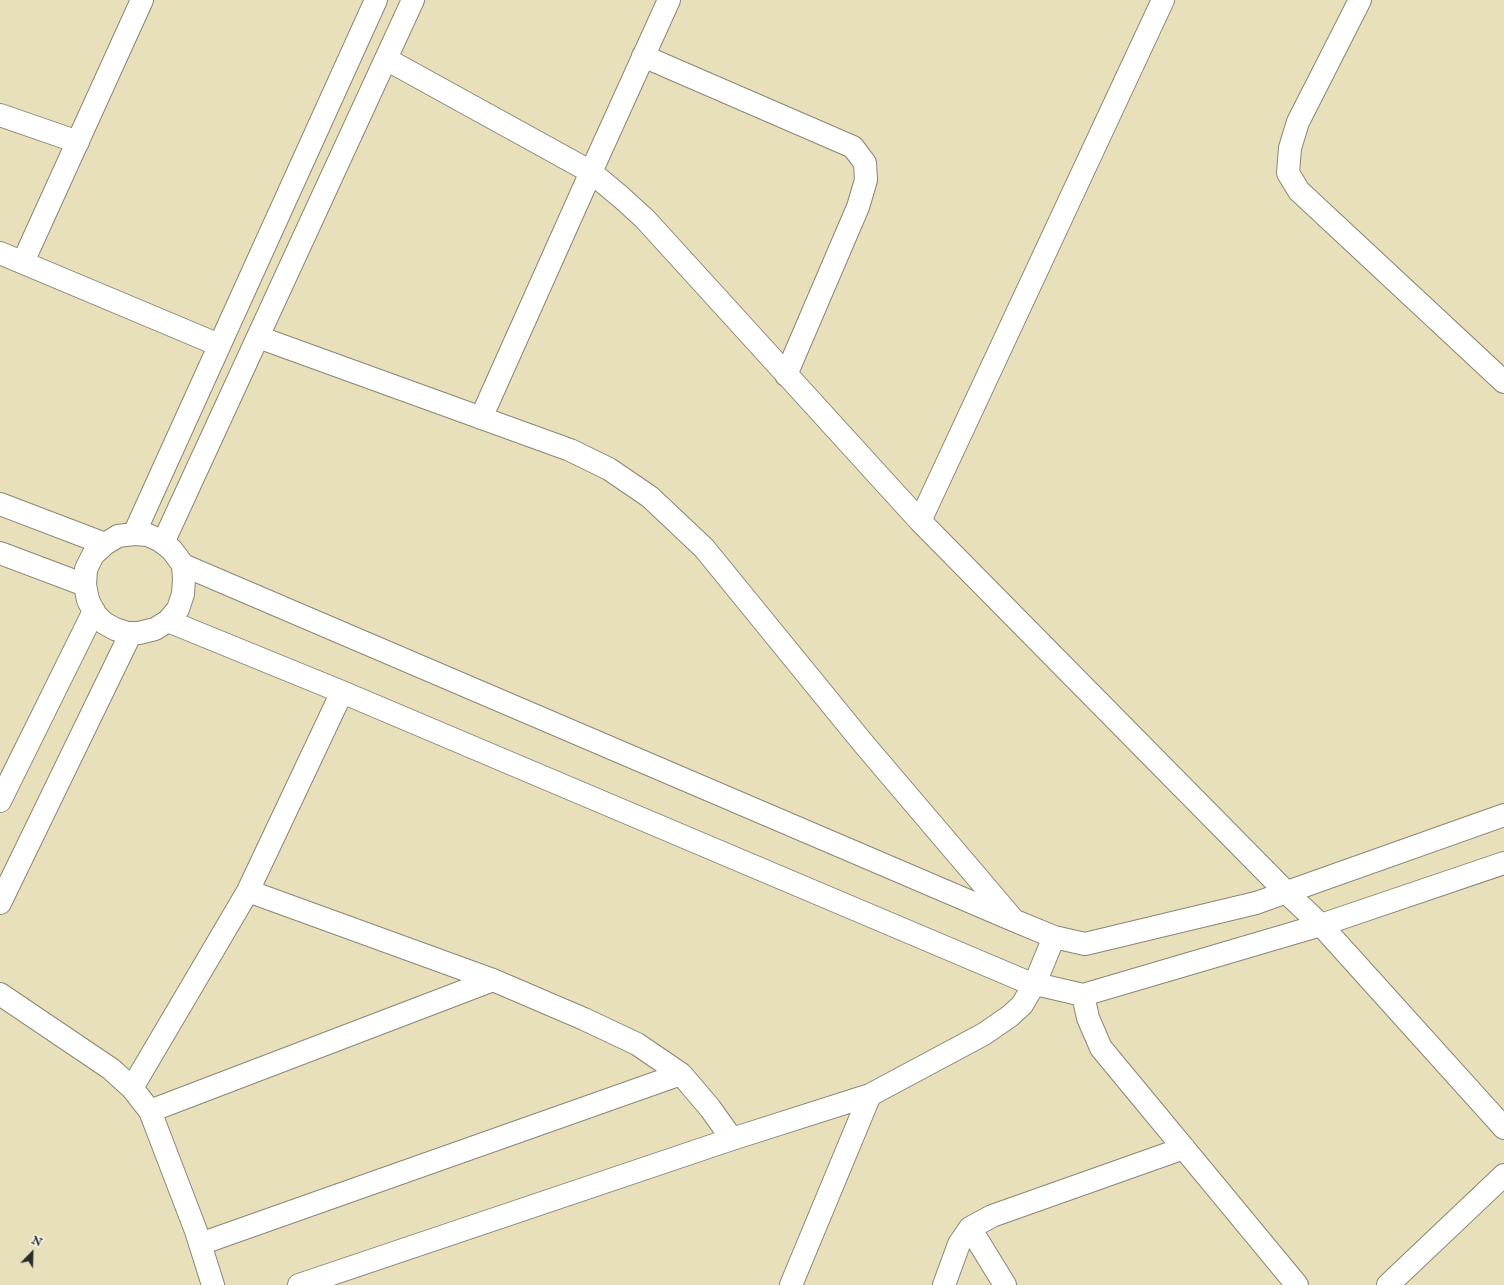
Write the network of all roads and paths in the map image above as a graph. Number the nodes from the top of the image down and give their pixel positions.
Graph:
1 (142, 0) edge
2 (376, 0) edge
3 (413, 0) edge
4 (669, 0) edge
5 (1164, 0) edge
6 (1360, 0) edge
7 (643, 56) junction
8 (386, 59) junction
9 (0, 115) edge
10 (78, 142) junction
11 (591, 172) junction
12 (0, 253) edge
13 (23, 262) junction
14 (258, 338) junction
15 (219, 345) junction
16 (786, 375) junction
17 (1504, 382) edge
18 (481, 418) junction
19 (0, 504) edge
20 (920, 521) junction
21 (134, 534) junction
22 (163, 543) junction
23 (104, 544) junction
24 (0, 553) edge
25 (183, 565) junction
26 (85, 585) junction
27 (94, 611) junction
28 (168, 621) junction
29 (131, 633) junction
30 (342, 692) junction
31 (1, 798) edge
32 (1504, 815) edge
33 (1504, 863) edge
34 (248, 891) junction
35 (1287, 893) junction
36 (0, 903) edge
37 (1013, 920) junction
38 (1321, 925) junction
39 (1054, 937) junction
40 (493, 980) junction
41 (1035, 983) junction
42 (0, 994) edge
43 (1083, 995) junction
44 (681, 1074) junction
45 (132, 1088) junction
46 (870, 1095) junction
47 (150, 1111) junction
48 (1504, 1128) edge
49 (732, 1139) junction
50 (1184, 1148) junction
51 (1504, 1175) edge
52 (970, 1228) junction
53 (200, 1244) junction
54 (213, 1285) edge
55 (299, 1285) edge
56 (791, 1285) edge
57 (944, 1285) edge
58 (1005, 1285) edge
59 (1297, 1285) edge
60 (1388, 1285) edge

1 - 10 street
2 - 15 street
3 - 8 street
4 - 7 street
5 - 20 street
6 - 17 street
7 - 11 street
7 - 16 street
8 - 11 street
8 - 14 street
9 - 10 street
10 - 13 street
11 - 16 street
11 - 18 street
12 - 13 street
13 - 15 street
14 - 18 street
14 - 22 street
15 - 21 street
16 - 20 street
18 - 37 street
19 - 23 street
20 - 35 street
21 - 22 street
21 - 23 street
22 - 25 street
23 - 26 street
24 - 26 street
25 - 28 street
25 - 37 street
26 - 27 street
27 - 29 street
27 - 31 street
28 - 29 street
28 - 30 street
29 - 36 street
30 - 34 street
30 - 41 street
32 - 35 street
33 - 38 street
34 - 40 street
34 - 45 street
35 - 38 street
35 - 39 street
37 - 39 street
38 - 43 street
38 - 48 street
39 - 41 street
40 - 44 street
40 - 47 street
41 - 43 street
41 - 46 street
42 - 45 street
43 - 50 street
44 - 49 street
44 - 53 street
45 - 47 street
46 - 49 street
46 - 56 street
47 - 53 street
49 - 55 street
50 - 52 street
50 - 59 street
51 - 60 street
52 - 57 street
52 - 58 street
53 - 54 street

